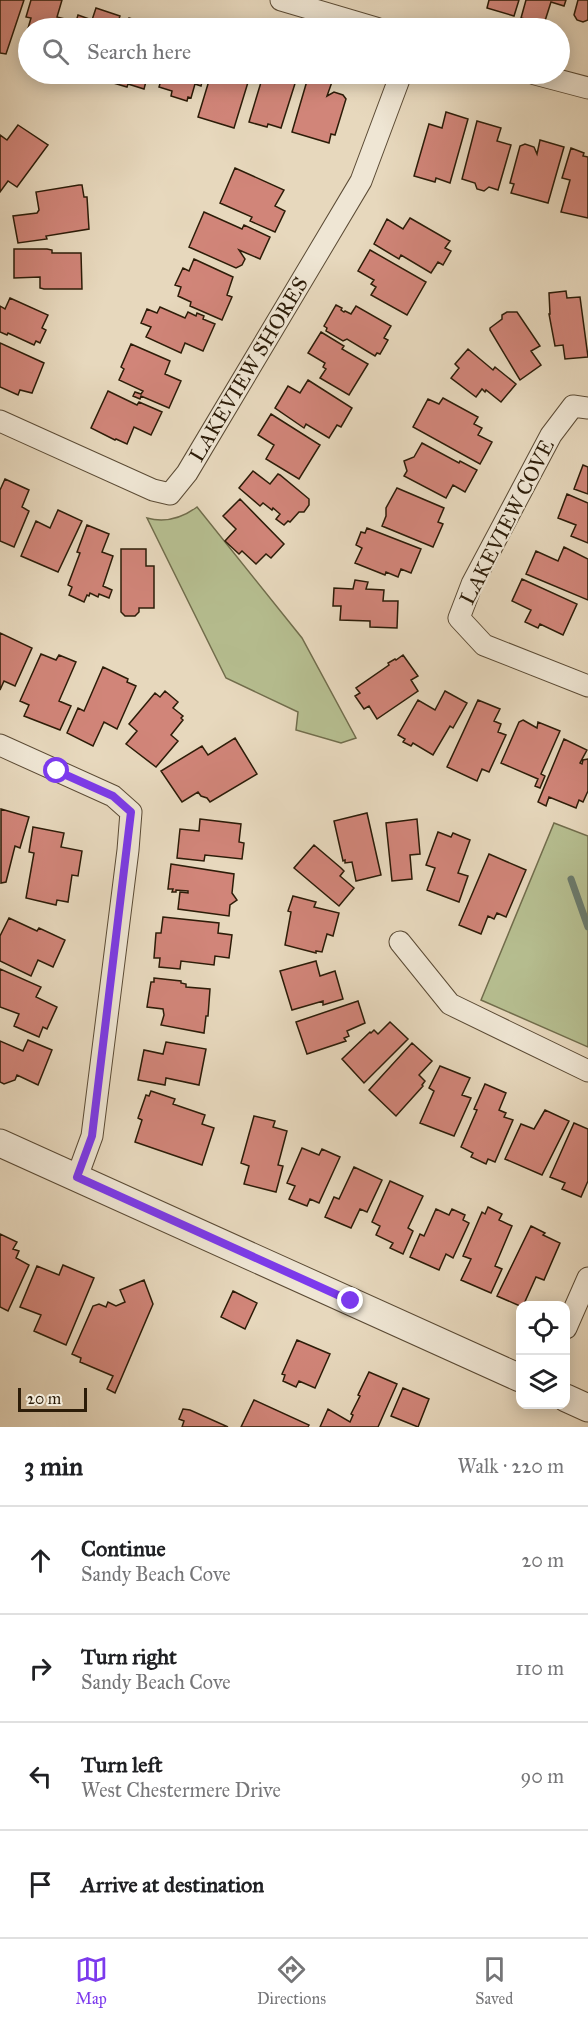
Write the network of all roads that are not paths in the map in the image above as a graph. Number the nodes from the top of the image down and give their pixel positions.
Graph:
1 (281, 0) edge
2 (342, 18) edge
3 (570, 83) edge
4 (397, 84) edge
5 (588, 88) edge
6 (588, 408) edge
7 (0, 421) edge
8 (588, 686) edge
9 (0, 745) edge
10 (400, 942) dead end
11 (588, 1071) edge
12 (0, 1143) edge
13 (77, 1177) junction
14 (588, 1278) edge
15 (570, 1319) edge
16 (516, 1376) edge
17 (570, 1400) edge
18 (588, 1408) edge

1 - 2 street
3 - 5 street
4 - 7 street, LAKEVIEW SHORES
6 - 8 street, LAKEVIEW COVE
9 - 13 street
10 - 11 street
12 - 13 street
13 - 16 street
14 - 15 street
17 - 18 street

